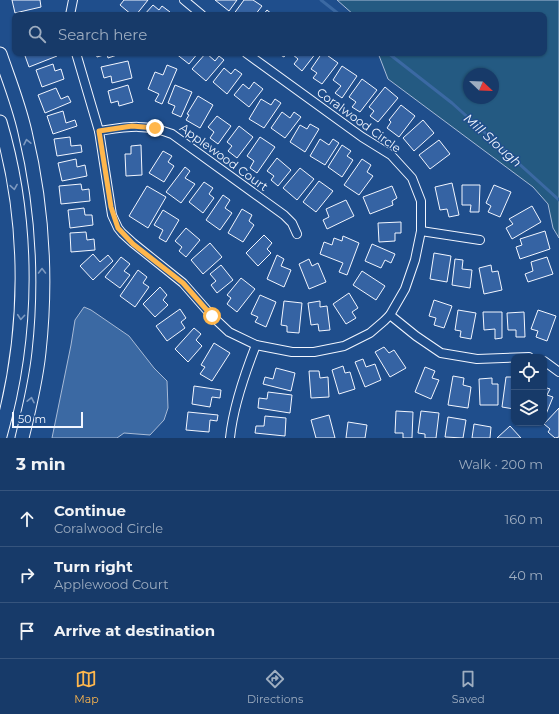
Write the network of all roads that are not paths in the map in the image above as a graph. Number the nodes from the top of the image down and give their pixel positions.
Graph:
1 (73, 0) edge
2 (184, 0) edge
3 (71, 12) edge
4 (198, 12) edge
5 (0, 54) edge
6 (77, 56) edge
7 (250, 56) edge
8 (0, 122) edge
9 (99, 131) junction
10 (421, 231) junction
11 (297, 234) dead end
12 (480, 240) dead end
13 (390, 315) junction
14 (256, 345) junction
15 (511, 358) edge
16 (547, 363) edge
17 (559, 372) edge
18 (0, 436) edge
19 (22, 438) edge
20 (230, 438) edge

1 - 3 street
2 - 4 street
19 -> 5 main road
6 - 9 street, Coralwood Circle
7 - 10 street, Coralwood Circle
8 -> 18 main road
9 - 11 street, Applewood Court
9 - 14 street, Coralwood Circle
10 - 12 street
10 - 13 street, Coralwood Circle
13 - 14 street, Coralwood Circle
13 - 15 street
14 - 20 street
16 - 17 street

